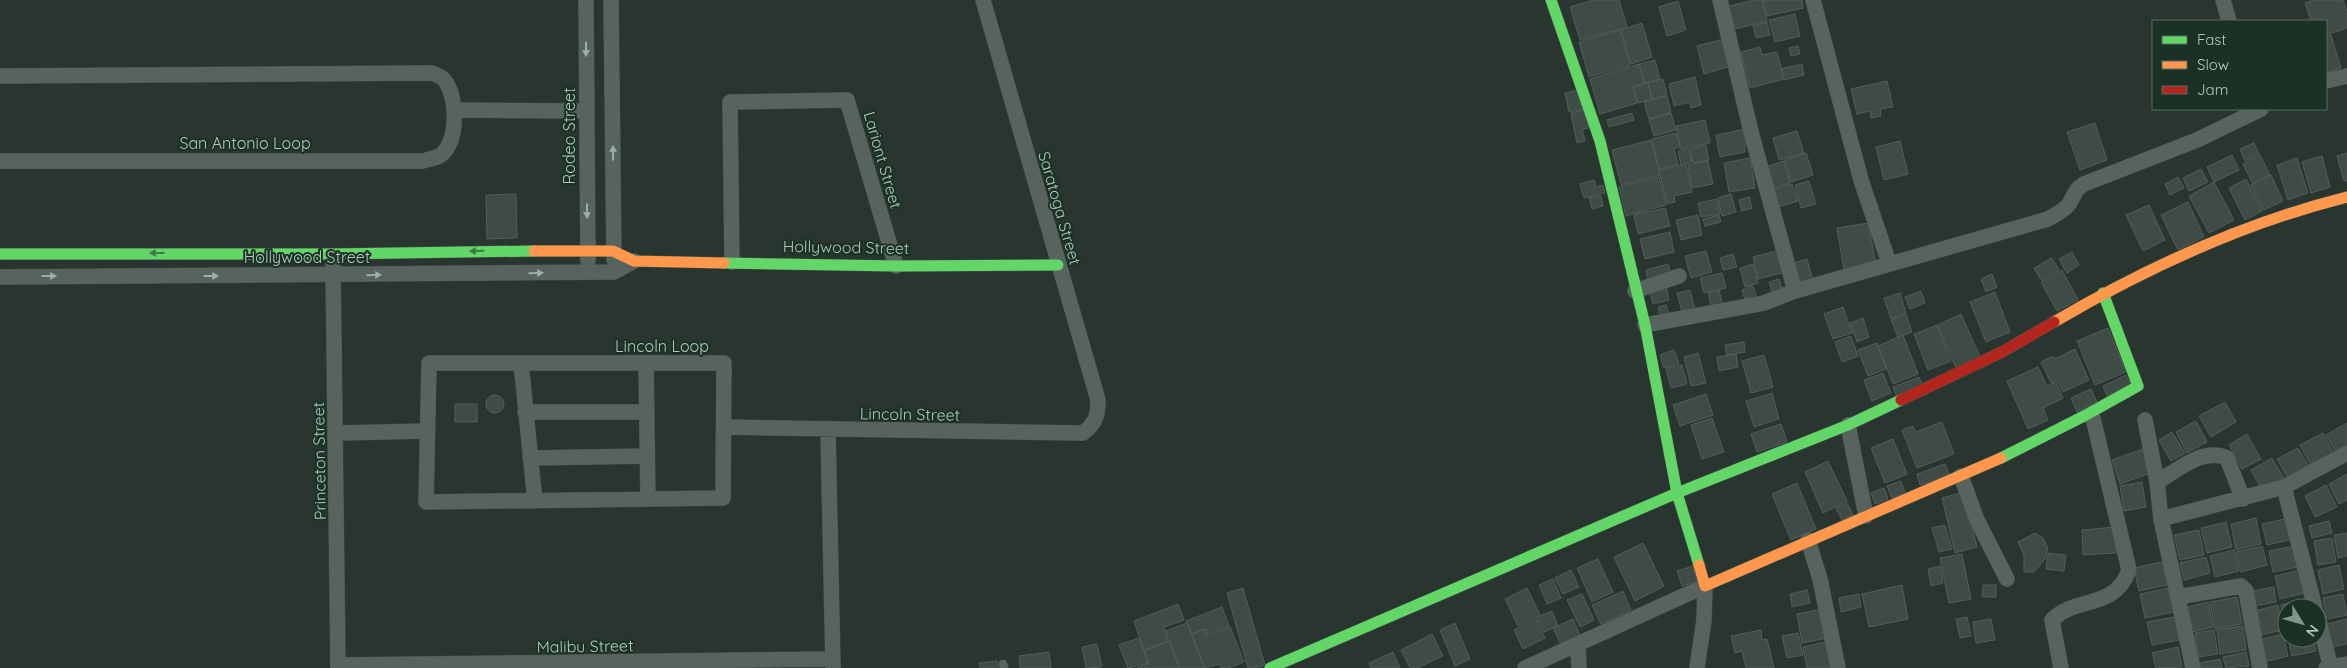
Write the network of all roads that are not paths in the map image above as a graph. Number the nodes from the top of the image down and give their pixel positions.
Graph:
1 (586, 0) edge
2 (612, 0) edge
3 (983, 0) edge
4 (1551, 0) edge
5 (1720, 0) edge
6 (1813, 0) edge
7 (2223, 0) edge
8 (2229, 20) edge
9 (0, 76) edge
10 (2347, 76) edge
11 (2327, 81) edge
12 (456, 110) junction
13 (2259, 110) edge
14 (586, 111) junction
15 (0, 161) edge
16 (2347, 197) edge
17 (588, 250) junction
18 (614, 251) junction
19 (0, 254) edge
20 (333, 254) junction
21 (634, 261) junction
22 (732, 262) junction
23 (1889, 263) junction
24 (1058, 265) junction
25 (896, 266) junction
26 (588, 272) junction
27 (614, 272) junction
28 (332, 275) junction
29 (1679, 276) dead end
30 (0, 277) edge
31 (1635, 291) junction
32 (1796, 291) junction
33 (2103, 293) junction
34 (1645, 326) junction
35 (521, 363) junction
36 (646, 363) junction
37 (526, 412) junction
38 (647, 412) junction
39 (2092, 414) junction
40 (2145, 420) dead end
41 (1093, 425) joint
42 (1848, 425) junction
43 (724, 427) junction
44 (828, 430) junction
45 (428, 431) junction
46 (336, 433) junction
47 (2347, 452) edge
48 (647, 456) junction
49 (530, 458) junction
50 (1961, 476) junction
51 (2157, 482) junction
52 (2284, 487) junction
53 (1677, 493) junction
54 (648, 499) junction
55 (2243, 499) junction
56 (535, 501) junction
57 (1866, 516) junction
58 (2161, 520) junction
59 (1808, 540) junction
60 (2007, 579) dead end
61 (1705, 586) junction
62 (2178, 597) junction
63 (2313, 598) edge
64 (1578, 646) junction
65 (2325, 648) edge
66 (833, 664) edge
67 (2347, 664) edge
68 (338, 667) edge
69 (1270, 668) edge
70 (1525, 668) edge
71 (1579, 668) edge
72 (1697, 668) edge
73 (1838, 668) edge
74 (2061, 668) edge
75 (2193, 668) edge
76 (2260, 668) edge
77 (2329, 668) edge

1 -> 14 street, Rodeo Street
18 -> 2 street
3 - 24 street, Saratoga Street
4 - 31 street
5 - 32 street
6 - 23 street
7 - 8 street
9 - 12 street, San Antonio Loop
10 - 11 street
12 - 14 street
12 - 15 street, San Antonio Loop
13 - 23 street
14 -> 17 street, Rodeo Street
16 - 33 street
17 - 18 street, Hollywood Street
17 -> 20 street, Hollywood Street
17 - 26 street, Rodeo Street
18 - 21 street
18 - 27 street
20 -> 19 street, Hollywood Street
20 - 28 street, Princeton Street
21 - 22 street, Hollywood Street
21 - 27 street
22 - 25 street, Hollywood Street
22 - 25 street, Lariont Street
23 - 32 street
24 - 25 street, Hollywood Street
24 - 41 street, Saratoga Street
26 - 27 street, Hollywood Street
28 -> 26 street, Hollywood Street
30 -> 28 street, Hollywood Street
28 - 46 street, Princeton Street
29 - 31 street
31 - 34 street
32 - 34 street
33 - 39 street
33 - 42 street
34 - 53 street
35 - 36 street, Lincoln Loop
35 - 37 street
35 - 45 street, Lincoln Loop
36 - 38 street
36 - 43 street, Lincoln Loop
37 - 38 street
37 - 49 street
38 - 48 street
39 - 50 street
39 - 74 street
40 - 51 street
41 - 44 street, Lincoln Street
42 - 53 street
42 - 57 street
43 - 44 street, Lincoln Street
43 - 54 street, Lincoln Loop
44 - 66 street
45 - 46 street
45 - 56 street, Lincoln Loop
46 - 68 street, Princeton Street
47 - 52 street
48 - 49 street
48 - 54 street
49 - 56 street
50 - 57 street
50 - 60 street
51 - 55 street
51 - 58 street
52 - 55 street
52 - 63 street
53 - 61 street
53 - 69 street
54 - 56 street, Lincoln Loop
55 - 58 street
57 - 59 street
58 - 62 street
59 - 61 street
59 - 73 street
61 - 64 street
61 - 72 street
62 - 75 street
62 - 76 street
64 - 70 street
64 - 71 street
65 - 77 street
66 - 68 street, Malibu Street
67 - 77 street

